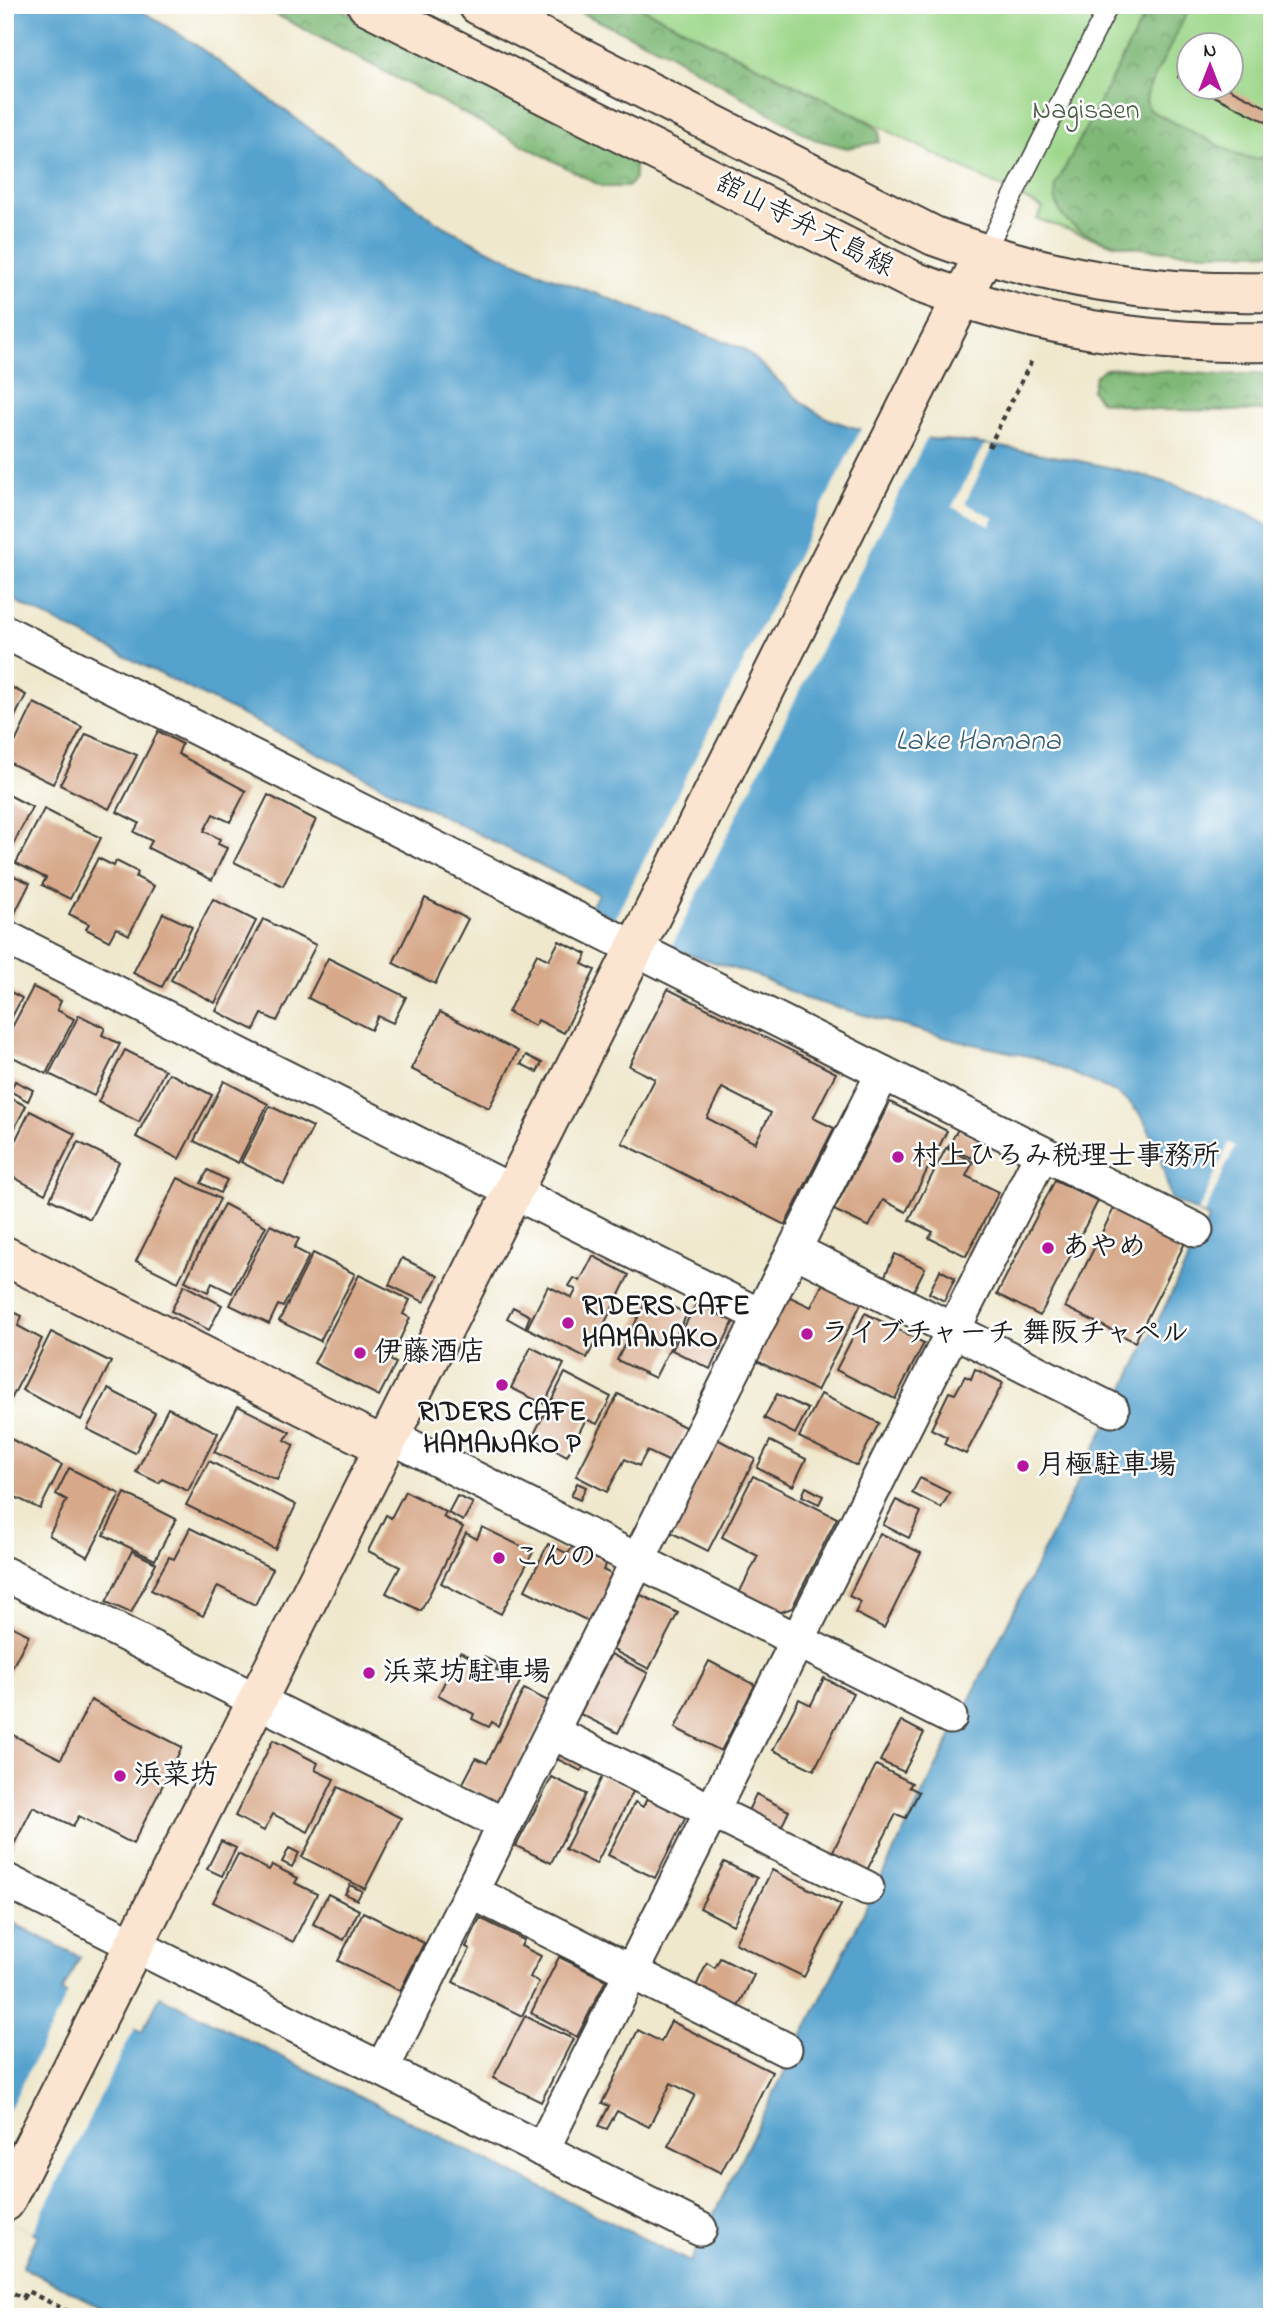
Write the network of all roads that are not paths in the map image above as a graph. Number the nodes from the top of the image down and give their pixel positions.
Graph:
1 (367, 5) edge
2 (478, 5) edge
3 (1109, 5) edge
4 (984, 254) junction
5 (1272, 292) edge
6 (953, 315) junction
7 (1272, 342) edge
8 (5, 632) edge
9 (5, 937) edge
10 (637, 944) junction
11 (883, 1073) junction
12 (1042, 1153) junction
13 (512, 1192) junction
14 (1196, 1230) dead end
15 (794, 1250) junction
16 (5, 1256) edge
17 (761, 1316) junction
18 (954, 1330) junction
19 (1112, 1410) dead end
20 (387, 1441) junction
21 (639, 1560) junction
22 (5, 1574) edge
23 (797, 1640) junction
24 (257, 1701) junction
25 (950, 1717) dead end
26 (552, 1732) junction
27 (712, 1811) junction
28 (505, 1825) junction
29 (5, 1880) edge
30 (867, 1888) dead end
31 (471, 1892) junction
32 (134, 1945) junction
33 (631, 1972) junction
34 (785, 2049) dead end
35 (382, 2070) junction
36 (542, 2150) junction
37 (5, 2202) edge
38 (700, 2229) dead end

1 - 6 street, 舘山寺弁天島線
2 - 4 street, 舘山寺弁天島線
3 - 4 lane
4 - 5 street, 舘山寺弁天島線
4 - 6 street
6 - 7 street, 舘山寺弁天島線
6 - 10 street
8 - 10 street
9 - 13 street
10 - 11 street
10 - 13 street
11 - 12 street
11 - 15 street
12 - 14 street
12 - 18 street
13 - 17 street
13 - 20 street
15 - 17 street
15 - 18 street
16 - 20 street
17 - 21 street
18 - 19 street
18 - 23 street
20 - 21 street
20 - 24 street
21 - 23 street
21 - 26 street
22 - 24 street
23 - 25 street
23 - 27 street
24 - 28 street
24 - 32 street
26 - 27 street
26 - 28 street
27 - 30 street
27 - 33 street
28 - 31 street
29 - 32 street
31 - 33 street
31 - 35 street
32 - 35 street
32 - 37 street
33 - 34 street
33 - 36 street
35 - 36 street
36 - 38 street

